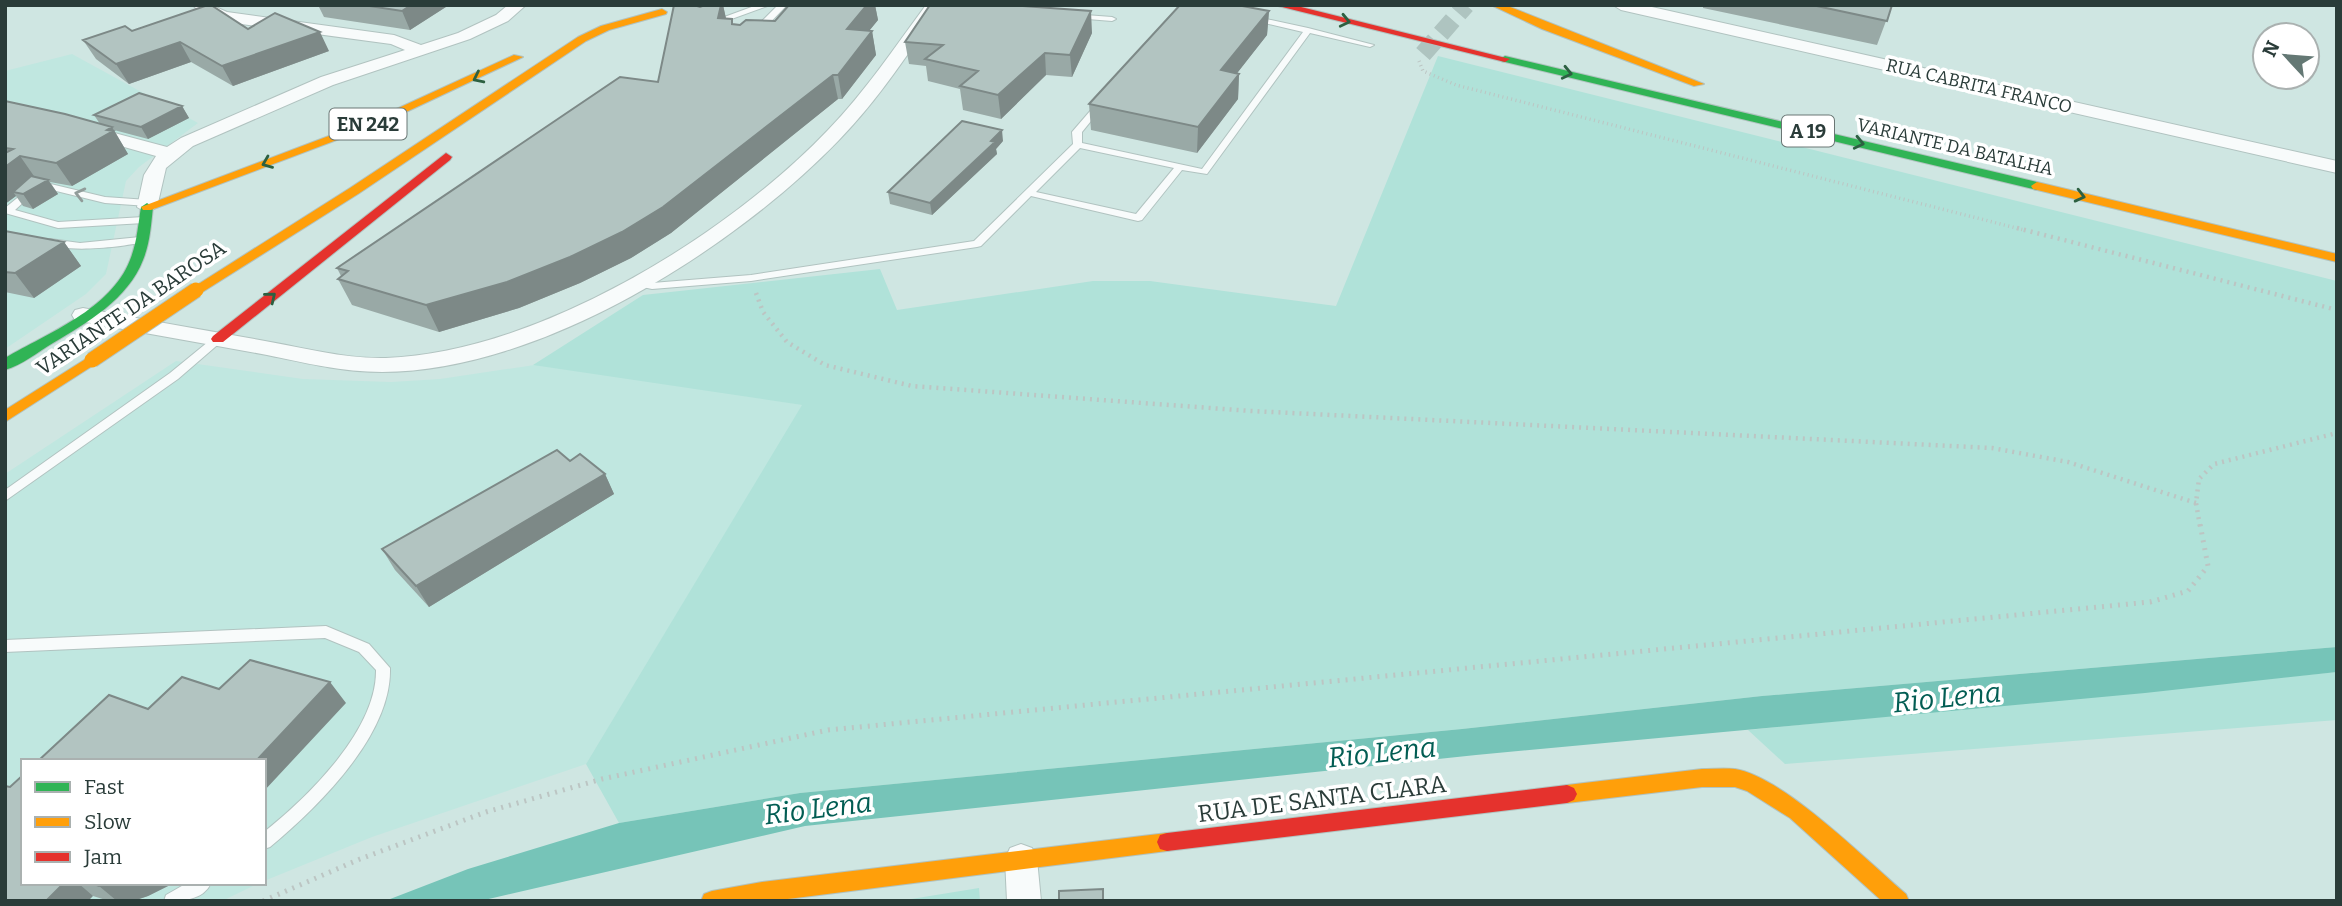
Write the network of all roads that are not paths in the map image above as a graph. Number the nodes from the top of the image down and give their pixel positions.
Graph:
1 (200, 5) edge
2 (518, 5) edge
3 (766, 5) edge
4 (783, 5) edge
5 (934, 5) edge
6 (1279, 5) edge
7 (1496, 5) edge
8 (1621, 5) edge
9 (611, 9) dead end
10 (1240, 14) edge
11 (1071, 15) edge
12 (1112, 19) dead end
13 (627, 22) junction
14 (702, 26) edge
15 (1308, 30) junction
16 (563, 32) dead end
17 (753, 34) edge
18 (1370, 45) dead end
19 (419, 50) junction
20 (527, 52) dead end
21 (1573, 55) dead end
22 (1105, 100) edge
23 (506, 109) dead end
24 (75, 127) edge
25 (464, 143) dead end
26 (1079, 145) junction
27 (168, 153) junction
28 (1180, 167) junction
29 (2337, 167) edge
30 (1029, 193) junction
31 (146, 210) junction
32 (281, 235) junction
33 (140, 240) junction
34 (41, 241) edge
35 (2337, 258) edge
36 (637, 283) junction
37 (83, 315) junction
38 (218, 339) junction
39 (5, 365) edge
40 (5, 417) edge
41 (5, 497) edge
42 (5, 646) edge
43 (266, 840) edge
44 (1021, 859) junction
45 (199, 885) edge
46 (172, 901) edge
47 (712, 901) edge
48 (1024, 901) edge
49 (1898, 901) edge

1 - 19 street
2 - 19 street
3 - 14 lane
4 - 17 lane
5 - 36 street
6 -> 35 main road, VARIANTE DA BATALHA / A 19
7 - 21 main road
8 - 29 street, RUA CABRITA FRANCO
9 - 13 main road, VARIANTE DA BAROSA / EN 242
10 - 15 lane
11 - 12 lane
13 - 23 main road
13 - 32 main road, VARIANTE DA BAROSA / EN 242
15 - 18 lane
15 - 28 lane
16 - 32 main road, VARIANTE DA BAROSA / EN 242
19 - 27 street
20 -> 31 main road, EN 242
22 - 26 lane
24 - 27 street
38 -> 25 main road
26 - 28 lane
26 - 30 lane
27 - 31 street
28 - 30 lane
30 - 36 lane
31 -> 31 lane
31 - 33 main road
32 - 40 main road, VARIANTE DA BAROSA / EN 242, bridge
33 - 34 lane
33 - 37 main road
36 - 38 street
37 - 38 street
37 - 39 main road
38 - 41 lane
42 - 43 lane
44 - 47 main road, RUA DE SANTA CLARA
44 - 48 street
44 - 49 main road, RUA DE SANTA CLARA
45 - 46 lane

